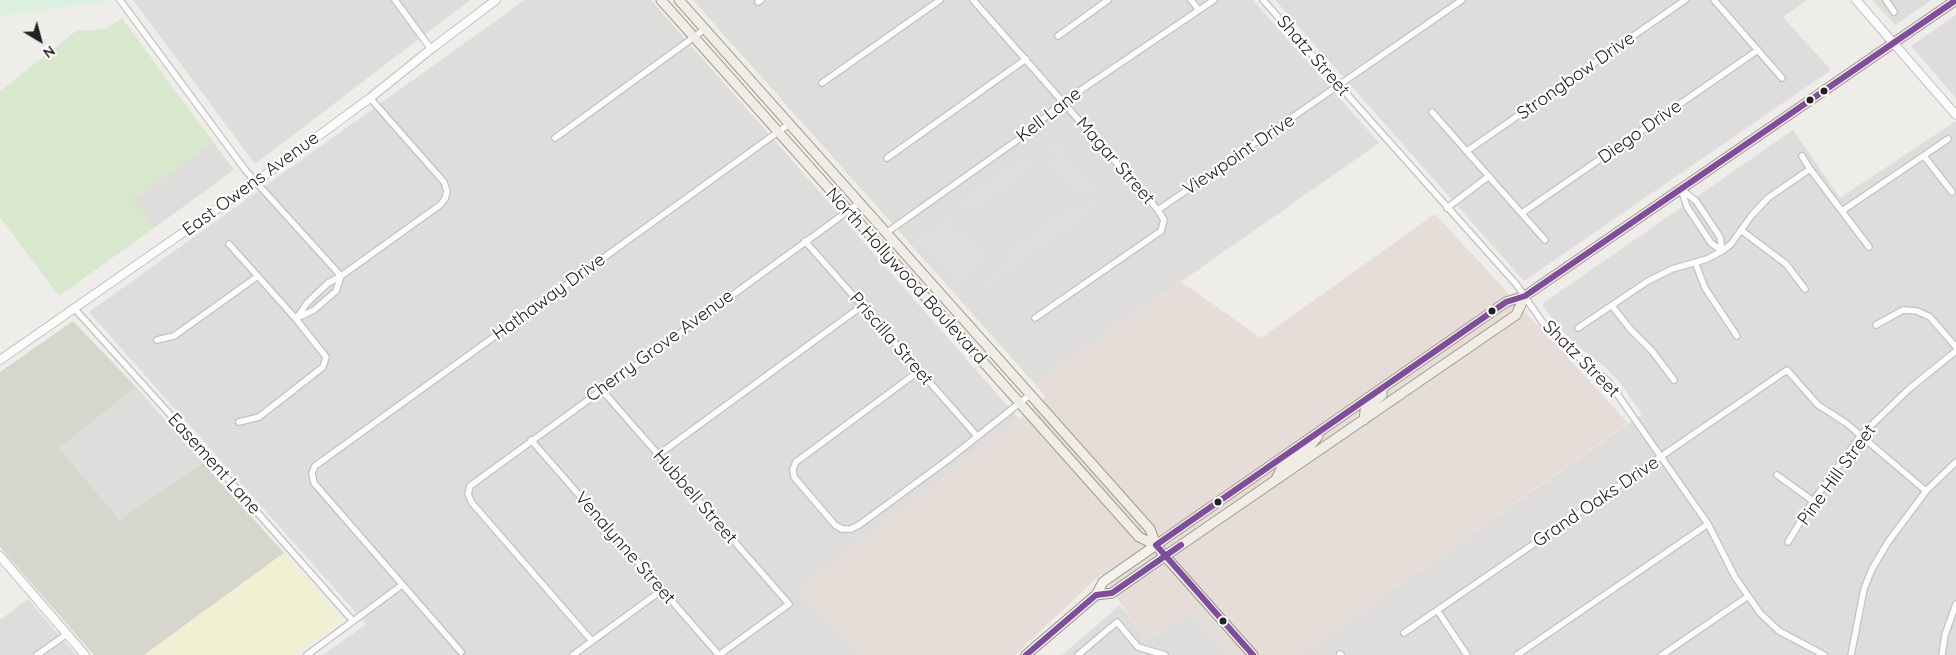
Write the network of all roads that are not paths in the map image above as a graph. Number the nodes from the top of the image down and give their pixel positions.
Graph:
1 (120, 0) edge
2 (395, 0) edge
3 (496, 0) edge
4 (661, 0) edge
5 (680, 0) edge
6 (940, 0) edge
7 (972, 0) edge
8 (1108, 0) edge
9 (1191, 0) edge
10 (1214, 0) edge
11 (1263, 0) edge
12 (1462, 0) edge
13 (1685, 0) edge
14 (1714, 0) edge
15 (1856, 0) edge
16 (1886, 0) edge
17 (1956, 0) edge
18 (1199, 10) junction
19 (1894, 12) dead end
20 (705, 29) junction
21 (694, 36) junction
22 (1058, 36) dead end
23 (1893, 43) junction
24 (431, 49) junction
25 (1758, 50) junction
26 (1026, 59) junction
27 (1782, 78) dead end
28 (822, 83) dead end
29 (1340, 86) junction
30 (370, 98) junction
31 (1063, 102) junction
32 (1432, 112) dead end
33 (1956, 115) edge
34 (789, 124) junction
35 (778, 132) junction
36 (555, 138) dead end
37 (1948, 139) dead end
38 (1466, 151) junction
39 (1802, 156) dead end
40 (1924, 156) junction
41 (887, 158) dead end
42 (1810, 169) junction
43 (1489, 176) junction
44 (257, 181) junction
45 (1681, 189) junction
46 (1952, 192) dead end
47 (859, 203) junction
48 (1447, 208) junction
49 (848, 210) junction
50 (1158, 210) junction
51 (1842, 211) junction
52 (1522, 213) junction
53 (1741, 230) junction
54 (886, 233) junction
55 (1546, 240) dead end
56 (805, 241) junction
57 (229, 244) dead end
58 (1869, 247) dead end
59 (1722, 251) junction
60 (1695, 262) junction
61 (258, 276) junction
62 (341, 276) junction
63 (1805, 289) dead end
64 (1525, 296) junction
65 (862, 306) junction
66 (1612, 306) junction
67 (74, 308) junction
68 (1035, 318) dead end
69 (296, 319) junction
70 (1876, 325) dead end
71 (1578, 328) dead end
72 (1737, 336) dead end
73 (157, 340) dead end
74 (1956, 347) edge
75 (1956, 351) edge
76 (0, 360) edge
77 (920, 371) junction
78 (1674, 380) dead end
79 (1382, 388) junction
80 (601, 389) junction
81 (1030, 394) junction
82 (1020, 403) junction
83 (1364, 420) junction
84 (239, 422) dead end
85 (1318, 432) junction
86 (1861, 435) junction
87 (977, 436) junction
88 (531, 440) junction
89 (658, 455) junction
90 (1661, 457) junction
91 (1089, 459) junction
92 (1956, 462) edge
93 (1078, 468) junction
94 (1778, 475) dead end
95 (1276, 480) junction
96 (1926, 491) junction
97 (1813, 501) junction
98 (1708, 524) junction
99 (1788, 542) dead end
100 (1156, 545) junction
101 (0, 556) edge
102 (1165, 556) junction
103 (402, 585) junction
104 (662, 590) junction
105 (1096, 595) junction
106 (1747, 597) junction
107 (1956, 604) edge
108 (1437, 610) junction
109 (353, 621) junction
110 (1404, 633) dead end
111 (66, 634) junction
112 (592, 641) junction
113 (461, 652) dead end
114 (37, 655) edge
115 (85, 655) edge
116 (307, 655) edge
117 (573, 655) edge
118 (719, 655) edge
119 (1026, 655) edge
120 (1078, 655) edge
121 (1165, 655) edge
122 (1253, 655) edge
123 (1467, 655) edge
124 (1517, 655) edge
125 (1662, 655) edge
126 (1824, 655) edge
127 (1851, 655) edge
128 (1942, 655) edge

1 - 44 street
2 - 24 street
3 - 24 street, East Owens Avenue
4 - 21 main road, North Hollywood Boulevard
5 - 20 main road, North Hollywood Boulevard
6 - 28 street
7 - 26 street, Magar Street
8 - 22 street
9 - 18 street
10 - 18 street, Kell Lane
11 - 29 street, Shatz Street
12 - 29 street, Viewpoint Drive
13 - 38 street, Strongbow Drive
14 - 25 street
15 - 23 street
16 - 19 street
17 - 23 main road
18 - 31 street, Kell Lane
20 - 21 street
20 - 34 main road, North Hollywood Boulevard
21 - 35 main road, North Hollywood Boulevard
21 - 36 street
23 - 33 street
23 - 45 main road
24 - 30 street, East Owens Avenue
25 - 27 street
25 - 52 street, Diego Drive
26 - 31 street, Magar Street
26 - 41 street
29 - 48 street, Shatz Street
29 - 50 street, Viewpoint Drive
30 - 44 street, East Owens Avenue
30 - 62 street
31 - 50 street, Magar Street
31 - 54 street, Kell Lane
32 - 38 street
34 - 35 street, Hathaway Drive
34 - 47 main road, North Hollywood Boulevard
35 - 49 main road, North Hollywood Boulevard
35 - 103 street, Hathaway Drive
37 - 40 street
38 - 43 street
39 - 42 street
40 - 46 street
40 - 51 street
42 - 51 street
42 - 53 street
43 - 48 street
43 - 52 street
44 - 62 street
44 - 67 street, East Owens Avenue
45 - 59 street
45 - 59 street
45 - 64 main road
47 - 49 street, Cherry Grove Avenue
47 - 54 main road, North Hollywood Boulevard
48 - 64 street, Shatz Street
49 - 56 street, Cherry Grove Avenue
49 - 82 main road, North Hollywood Boulevard
50 - 68 street
51 - 58 street
52 - 55 street
53 - 59 street
53 - 63 street
54 - 81 main road, North Hollywood Boulevard
56 - 65 street, Priscilla Street
56 - 80 street, Cherry Grove Avenue
57 - 61 street
59 - 60 street
60 - 66 street
60 - 72 street
61 - 69 street
61 - 73 street
62 - 69 street
62 - 69 street
64 - 79 main road
64 - 83 main road
64 - 90 street, Shatz Street
65 - 77 street, Priscilla Street
65 - 89 street
66 - 71 street
66 - 78 street
67 - 76 street, East Owens Avenue
67 - 109 street, Easement Lane
69 - 84 street
70 - 74 street
75 - 86 street, Pine Hill Street
77 - 87 street, Priscilla Street
77 - 87 street
79 - 83 main road
79 - 85 main road
80 - 88 street, Cherry Grove Avenue
80 - 89 street, Hubbell Street
81 - 82 street
81 - 91 main road, North Hollywood Boulevard
82 - 87 street
82 - 93 main road, North Hollywood Boulevard
83 - 95 main road
85 - 95 main road
85 - 100 main road
86 - 90 street, Grand Oaks Drive
86 - 96 street
86 - 97 street, Pine Hill Street
88 - 104 street, Venalynne Street
88 - 112 street, Cherry Grove Avenue
89 - 118 street, Hubbell Street
90 - 98 street, Shatz Street
90 - 108 street, Grand Oaks Drive
91 - 93 main road
91 - 100 main road, North Hollywood Boulevard
92 - 96 street
93 - 100 main road, North Hollywood Boulevard
94 - 97 street
95 - 102 main road
96 - 127 street
97 - 99 street, Pine Hill Street
98 - 106 street, Shatz Street
98 - 124 street
100 - 102 main road, North Hollywood Boulevard
100 - 105 main road
101 - 111 street
102 - 105 main road
102 - 122 main road, North Hollywood Boulevard
103 - 109 street
103 - 113 street
104 - 112 street
104 - 118 street, Venalynne Street
105 - 119 main road
106 - 125 street
106 - 126 street, Shatz Street
107 - 128 street
108 - 110 street, Grand Oaks Drive
108 - 123 street
109 - 116 street
111 - 114 street
111 - 115 street
112 - 117 street
120 - 121 street

